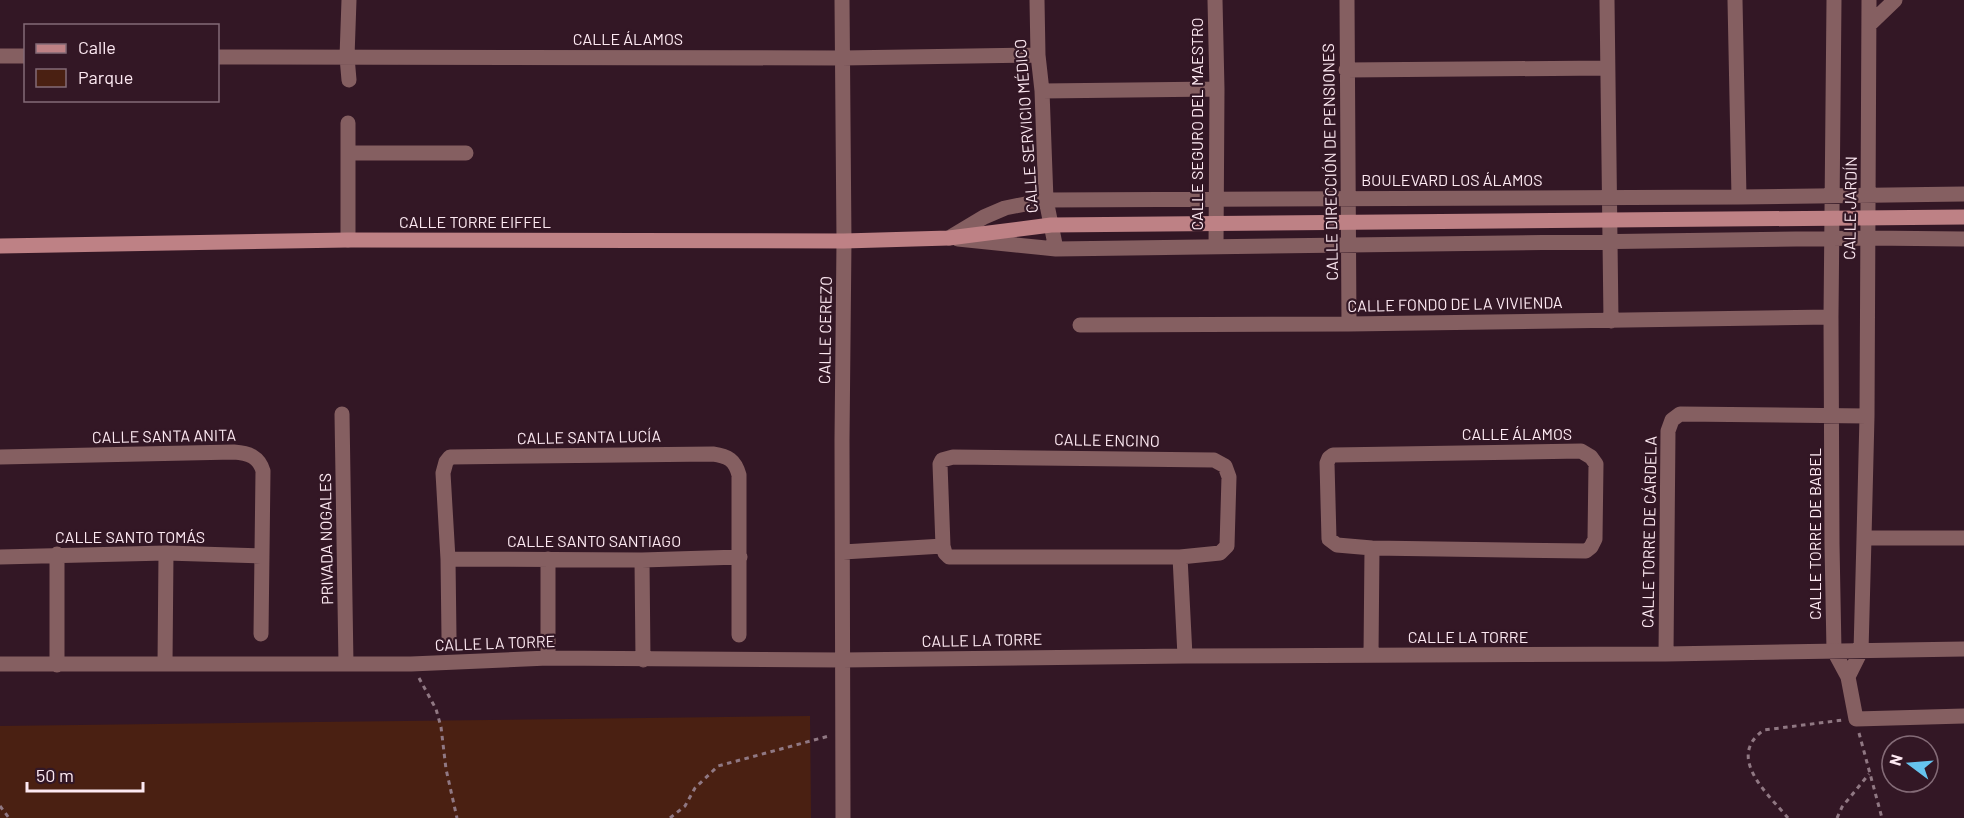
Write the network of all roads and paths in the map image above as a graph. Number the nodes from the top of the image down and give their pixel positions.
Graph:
1 (350, 0) edge
2 (842, 0) edge
3 (1037, 0) edge
4 (1215, 0) edge
5 (1347, 0) edge
6 (1606, 0) edge
7 (1735, 0) edge
8 (1834, 0) edge
9 (1869, 0) edge
10 (1895, 0) edge
11 (1869, 25) junction
12 (1038, 55) junction
13 (0, 56) edge
14 (24, 56) edge
15 (219, 57) edge
16 (347, 57) junction
17 (842, 58) junction
18 (1606, 68) junction
19 (1346, 70) junction
20 (350, 80) dead end
21 (1217, 89) junction
22 (1042, 91) junction
23 (348, 123) dead end
24 (348, 153) junction
25 (466, 153) dead end
26 (1964, 194) edge
27 (1868, 195) junction
28 (1832, 196) junction
29 (1608, 197) junction
30 (1739, 197) junction
31 (1348, 198) junction
32 (1046, 200) junction
33 (1216, 200) junction
34 (1868, 217) junction
35 (1964, 217) edge
36 (1831, 218) junction
37 (1609, 220) junction
38 (1348, 222) junction
39 (1051, 225) junction
40 (1215, 225) junction
41 (949, 238) junction
42 (1868, 238) junction
43 (1964, 239) edge
44 (348, 240) junction
45 (1832, 240) junction
46 (844, 241) junction
47 (1609, 242) junction
48 (0, 246) edge
49 (1349, 246) junction
50 (1216, 247) junction
51 (1056, 249) junction
52 (1831, 316) junction
53 (1611, 321) junction
54 (1349, 324) junction
55 (1080, 325) dead end
56 (342, 414) dead end
57 (1833, 416) junction
58 (1867, 416) junction
59 (0, 457) edge
60 (1864, 538) junction
61 (1964, 538) edge
62 (943, 546) junction
63 (1372, 548) junction
64 (843, 552) junction
65 (166, 553) junction
66 (57, 554) junction
67 (261, 556) junction
68 (0, 557) edge
69 (740, 557) junction
70 (1180, 557) junction
71 (448, 559) junction
72 (548, 559) junction
73 (642, 560) junction
74 (261, 634) dead end
75 (739, 635) dead end
76 (449, 637) dead end
77 (1964, 649) edge
78 (1834, 651) junction
79 (1861, 651) junction
80 (1666, 654) junction
81 (1371, 655) junction
82 (1185, 656) junction
83 (548, 658) junction
84 (643, 660) junction
85 (842, 660) junction
86 (0, 664) edge
87 (165, 664) junction
88 (346, 664) junction
89 (411, 664) junction
90 (57, 665) junction
91 (1848, 676) junction
92 (1964, 716) edge
93 (1856, 719) junction
94 (843, 732) junction
95 (1870, 773) junction
96 (0, 806) edge
97 (9, 818) edge
98 (457, 818) edge
99 (670, 818) edge
100 (843, 818) edge
101 (1788, 818) edge
102 (1837, 818) edge
103 (1882, 818) edge

1 - 16 street
2 - 17 street, CALLE CEREZO
3 - 12 street, CALLE SERVICIO MÉDICO
4 - 21 street, CALLE SEGURO DEL MAESTRO
5 - 19 street, CALLE DIRECCIÓN DE PENSIONES
6 - 18 street
7 - 30 street
8 - 28 street, CALLE JARDÍN
9 - 11 street, CALLE JARDÍN
10 - 11 street
11 - 27 street, CALLE JARDÍN
12 - 17 street, CALLE ÁLAMOS
12 - 22 street, CALLE SERVICIO MÉDICO
13 - 14 street
15 - 16 street, CALLE ÁLAMOS
16 - 17 street, CALLE ÁLAMOS
16 - 20 street
17 - 46 street, CALLE CEREZO
18 - 19 street
18 - 29 street
19 - 31 street, CALLE DIRECCIÓN DE PENSIONES
21 - 22 street
21 - 33 street, CALLE SEGURO DEL MAESTRO
22 - 32 street, CALLE SERVICIO MÉDICO
23 - 24 street
24 - 25 street
24 - 44 street
26 - 27 street, BOULEVARD LOS ÁLAMOS
27 - 28 street, BOULEVARD LOS ÁLAMOS
27 - 34 street, CALLE JARDÍN
28 - 30 street, BOULEVARD LOS ÁLAMOS
28 - 36 street, CALLE JARDÍN
29 - 30 street, BOULEVARD LOS ÁLAMOS
29 - 31 street, BOULEVARD LOS ÁLAMOS
29 - 37 street
31 - 33 street, BOULEVARD LOS ÁLAMOS
31 - 38 street, CALLE DIRECCIÓN DE PENSIONES
32 - 33 street, BOULEVARD LOS ÁLAMOS
32 - 39 street, CALLE SERVICIO MÉDICO
32 - 41 street, BOULEVARD LOS ÁLAMOS
33 - 40 street, CALLE SEGURO DEL MAESTRO
34 - 35 street
34 - 36 street
34 - 42 street, CALLE JARDÍN
36 - 37 street
36 - 45 street, CALLE JARDÍN
37 - 38 street
37 - 47 street
38 - 40 street
38 - 49 street, CALLE DIRECCIÓN DE PENSIONES
39 - 40 street
39 - 41 street
39 - 51 street, CALLE SERVICIO MÉDICO
40 - 50 street, CALLE SEGURO DEL MAESTRO
41 - 46 street, CALLE TORRE EIFFEL
41 - 51 street
42 - 43 street
42 - 45 street
42 - 58 street, CALLE JARDÍN
44 - 46 street, CALLE TORRE EIFFEL
44 - 48 street, CALLE TORRE EIFFEL
45 - 47 street
45 - 52 street, CALLE JARDÍN
46 - 64 street, CALLE CEREZO
47 - 49 street
47 - 53 street
49 - 50 street
49 - 54 street, CALLE DIRECCIÓN DE PENSIONES
50 - 51 street
52 - 53 street, CALLE FONDO DE LA VIVIENDA
52 - 57 street, CALLE JARDÍN
53 - 54 street, CALLE FONDO DE LA VIVIENDA
54 - 55 street, CALLE FONDO DE LA VIVIENDA
56 - 88 street, PRIVADA NOGALES
57 - 58 street
57 - 78 street, CALLE TORRE DE BABEL
57 - 80 street, CALLE TORRE DE CÁRDELA
58 - 60 street
59 - 67 street, CALLE SANTA ANITA
60 - 61 street
60 - 79 street
62 - 64 street, CALLE ENCINO
62 - 70 street, CALLE ENCINO
62 - 70 street, CALLE ENCINO
63 - 63 street, CALLE ÁLAMOS
63 - 81 street
64 - 85 street, CALLE CEREZO
65 - 66 street, CALLE SANTO TOMÁS
65 - 67 street, CALLE SANTO TOMÁS
65 - 87 street
66 - 68 street, CALLE SANTO TOMÁS
66 - 90 street
67 - 74 street, CALLE SANTA ANITA
69 - 71 street, CALLE SANTA LUCÍA
69 - 73 street, CALLE SANTO SANTIAGO
69 - 75 street, CALLE SANTA LUCÍA
70 - 82 street
71 - 72 street, CALLE SANTO SANTIAGO
71 - 76 street, CALLE SANTA LUCÍA
72 - 73 street, CALLE SANTO SANTIAGO
72 - 83 street
73 - 84 street
77 - 79 street, CALLE LA TORRE
78 - 79 street, CALLE LA TORRE
78 - 80 street, CALLE LA TORRE
78 - 91 street
79 - 91 street
80 - 81 street, CALLE LA TORRE
81 - 82 street, CALLE LA TORRE
82 - 85 street, CALLE LA TORRE
83 - 84 street, CALLE LA TORRE
83 - 89 street, CALLE LA TORRE
84 - 85 street, CALLE LA TORRE
85 - 94 street, CALLE CEREZO
86 - 90 street, CALLE LA TORRE
87 - 88 street, CALLE LA TORRE
87 - 90 street, CALLE LA TORRE
88 - 89 street, CALLE LA TORRE
89 - 98 path
91 - 93 street
92 - 93 street
93 - 95 path
93 - 101 path
94 - 99 path
94 - 100 street, CALLE CEREZO
95 - 102 path
95 - 103 path
96 - 97 path

